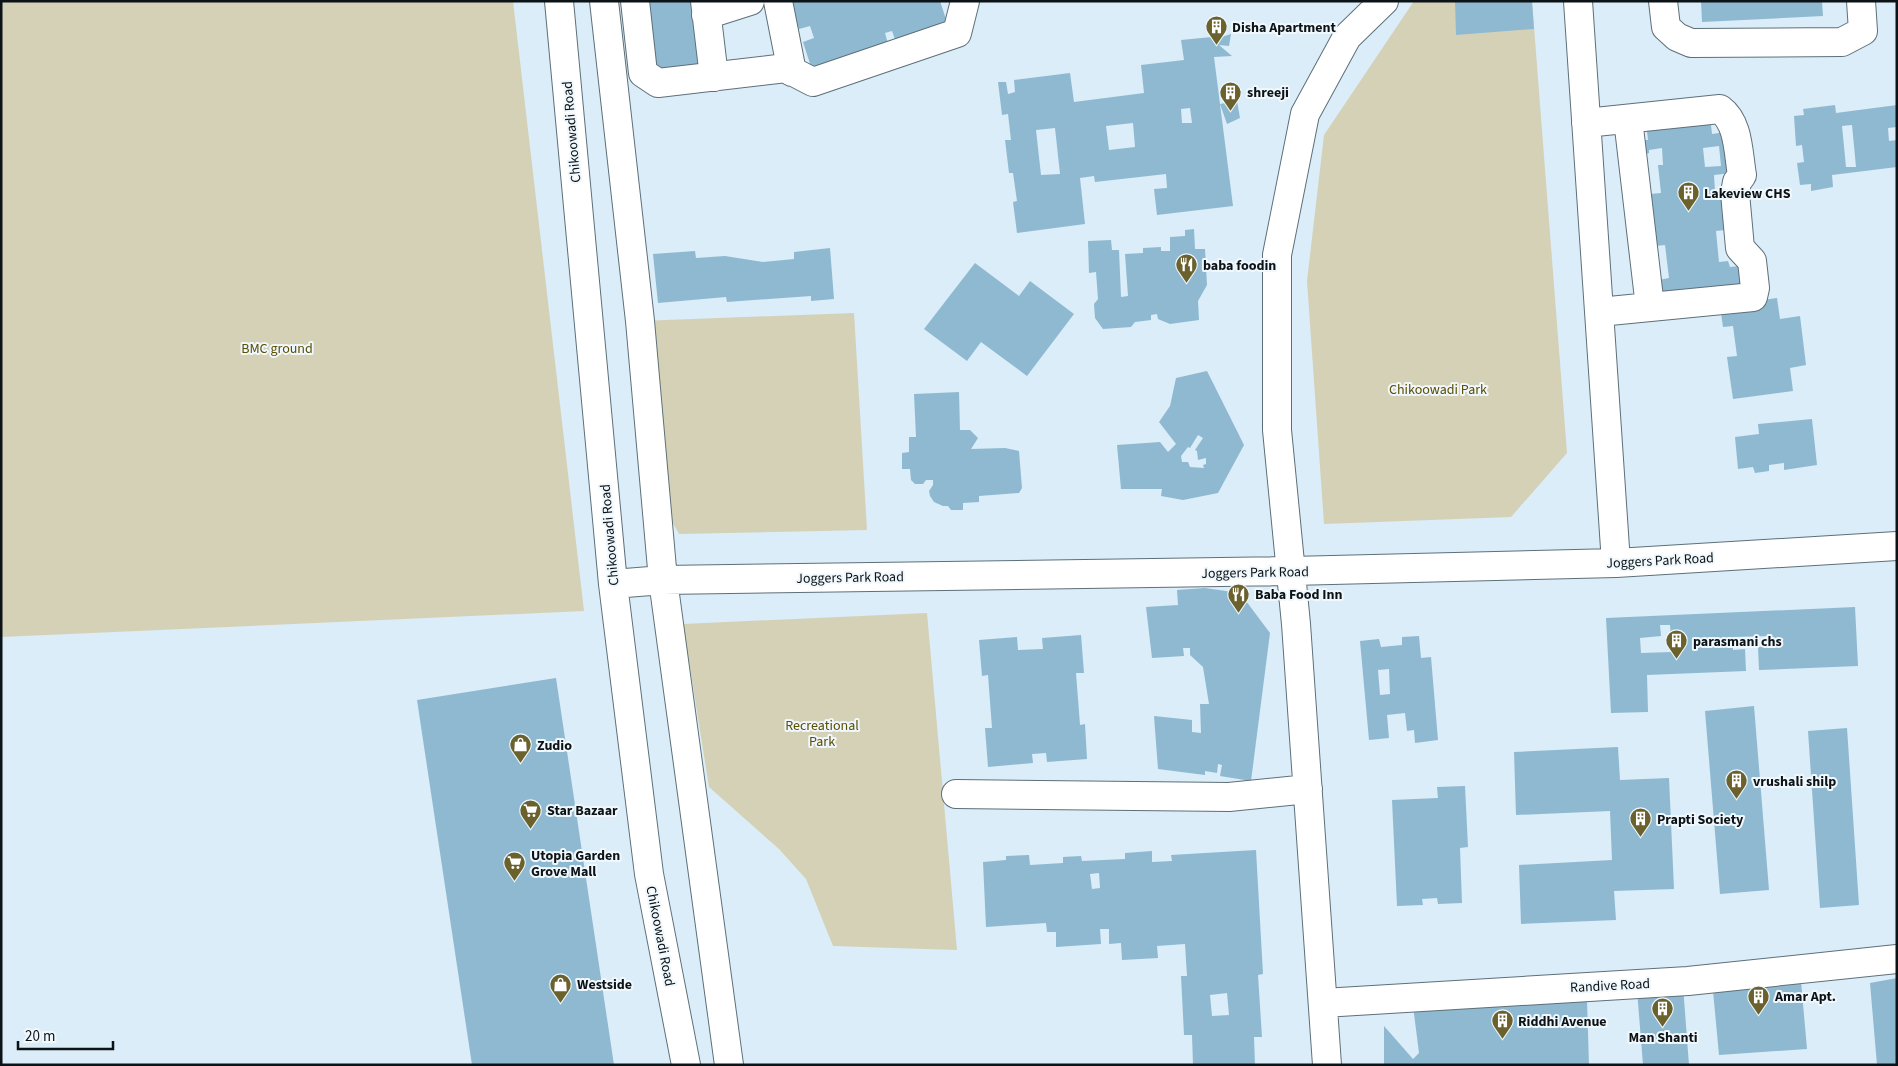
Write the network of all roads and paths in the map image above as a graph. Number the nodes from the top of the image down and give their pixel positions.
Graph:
1 (559, 1) edge
2 (604, 1) edge
3 (635, 1) edge
4 (750, 1) edge
5 (778, 1) edge
6 (965, 1) edge
7 (1384, 1) edge
8 (1578, 1) edge
9 (1662, 1) edge
10 (1861, 1) edge
11 (705, 8) edge
12 (792, 72) junction
13 (714, 76) junction
14 (1628, 119) junction
15 (1586, 123) junction
16 (1650, 307) junction
17 (1599, 312) junction
18 (1897, 546) edge
19 (1616, 564) junction
20 (1291, 571) junction
21 (663, 580) junction
22 (613, 584) junction
23 (1308, 789) junction
24 (956, 794) dead end
25 (1897, 959) edge
26 (1323, 1002) junction
27 (686, 1065) edge
28 (729, 1065) edge
29 (1327, 1065) edge

1 - 22 street, Chikoowadi Road
2 - 21 street
3 - 13 street
4 - 11 street
5 - 12 street
6 - 12 street
7 - 20 street
8 - 15 street
9 - 10 street
11 - 13 street
12 - 13 street
14 - 15 street
14 - 16 street
14 - 16 street
15 - 17 street
16 - 17 street
17 - 19 street
18 - 19 street, Joggers Park Road
19 - 20 street, Joggers Park Road
20 - 21 street, Joggers Park Road
20 - 23 street
21 - 22 street, Joggers Park Road
21 - 28 street
22 - 27 street, Chikoowadi Road
23 - 24 street
23 - 26 street
25 - 26 street, Randive Road
26 - 29 street

